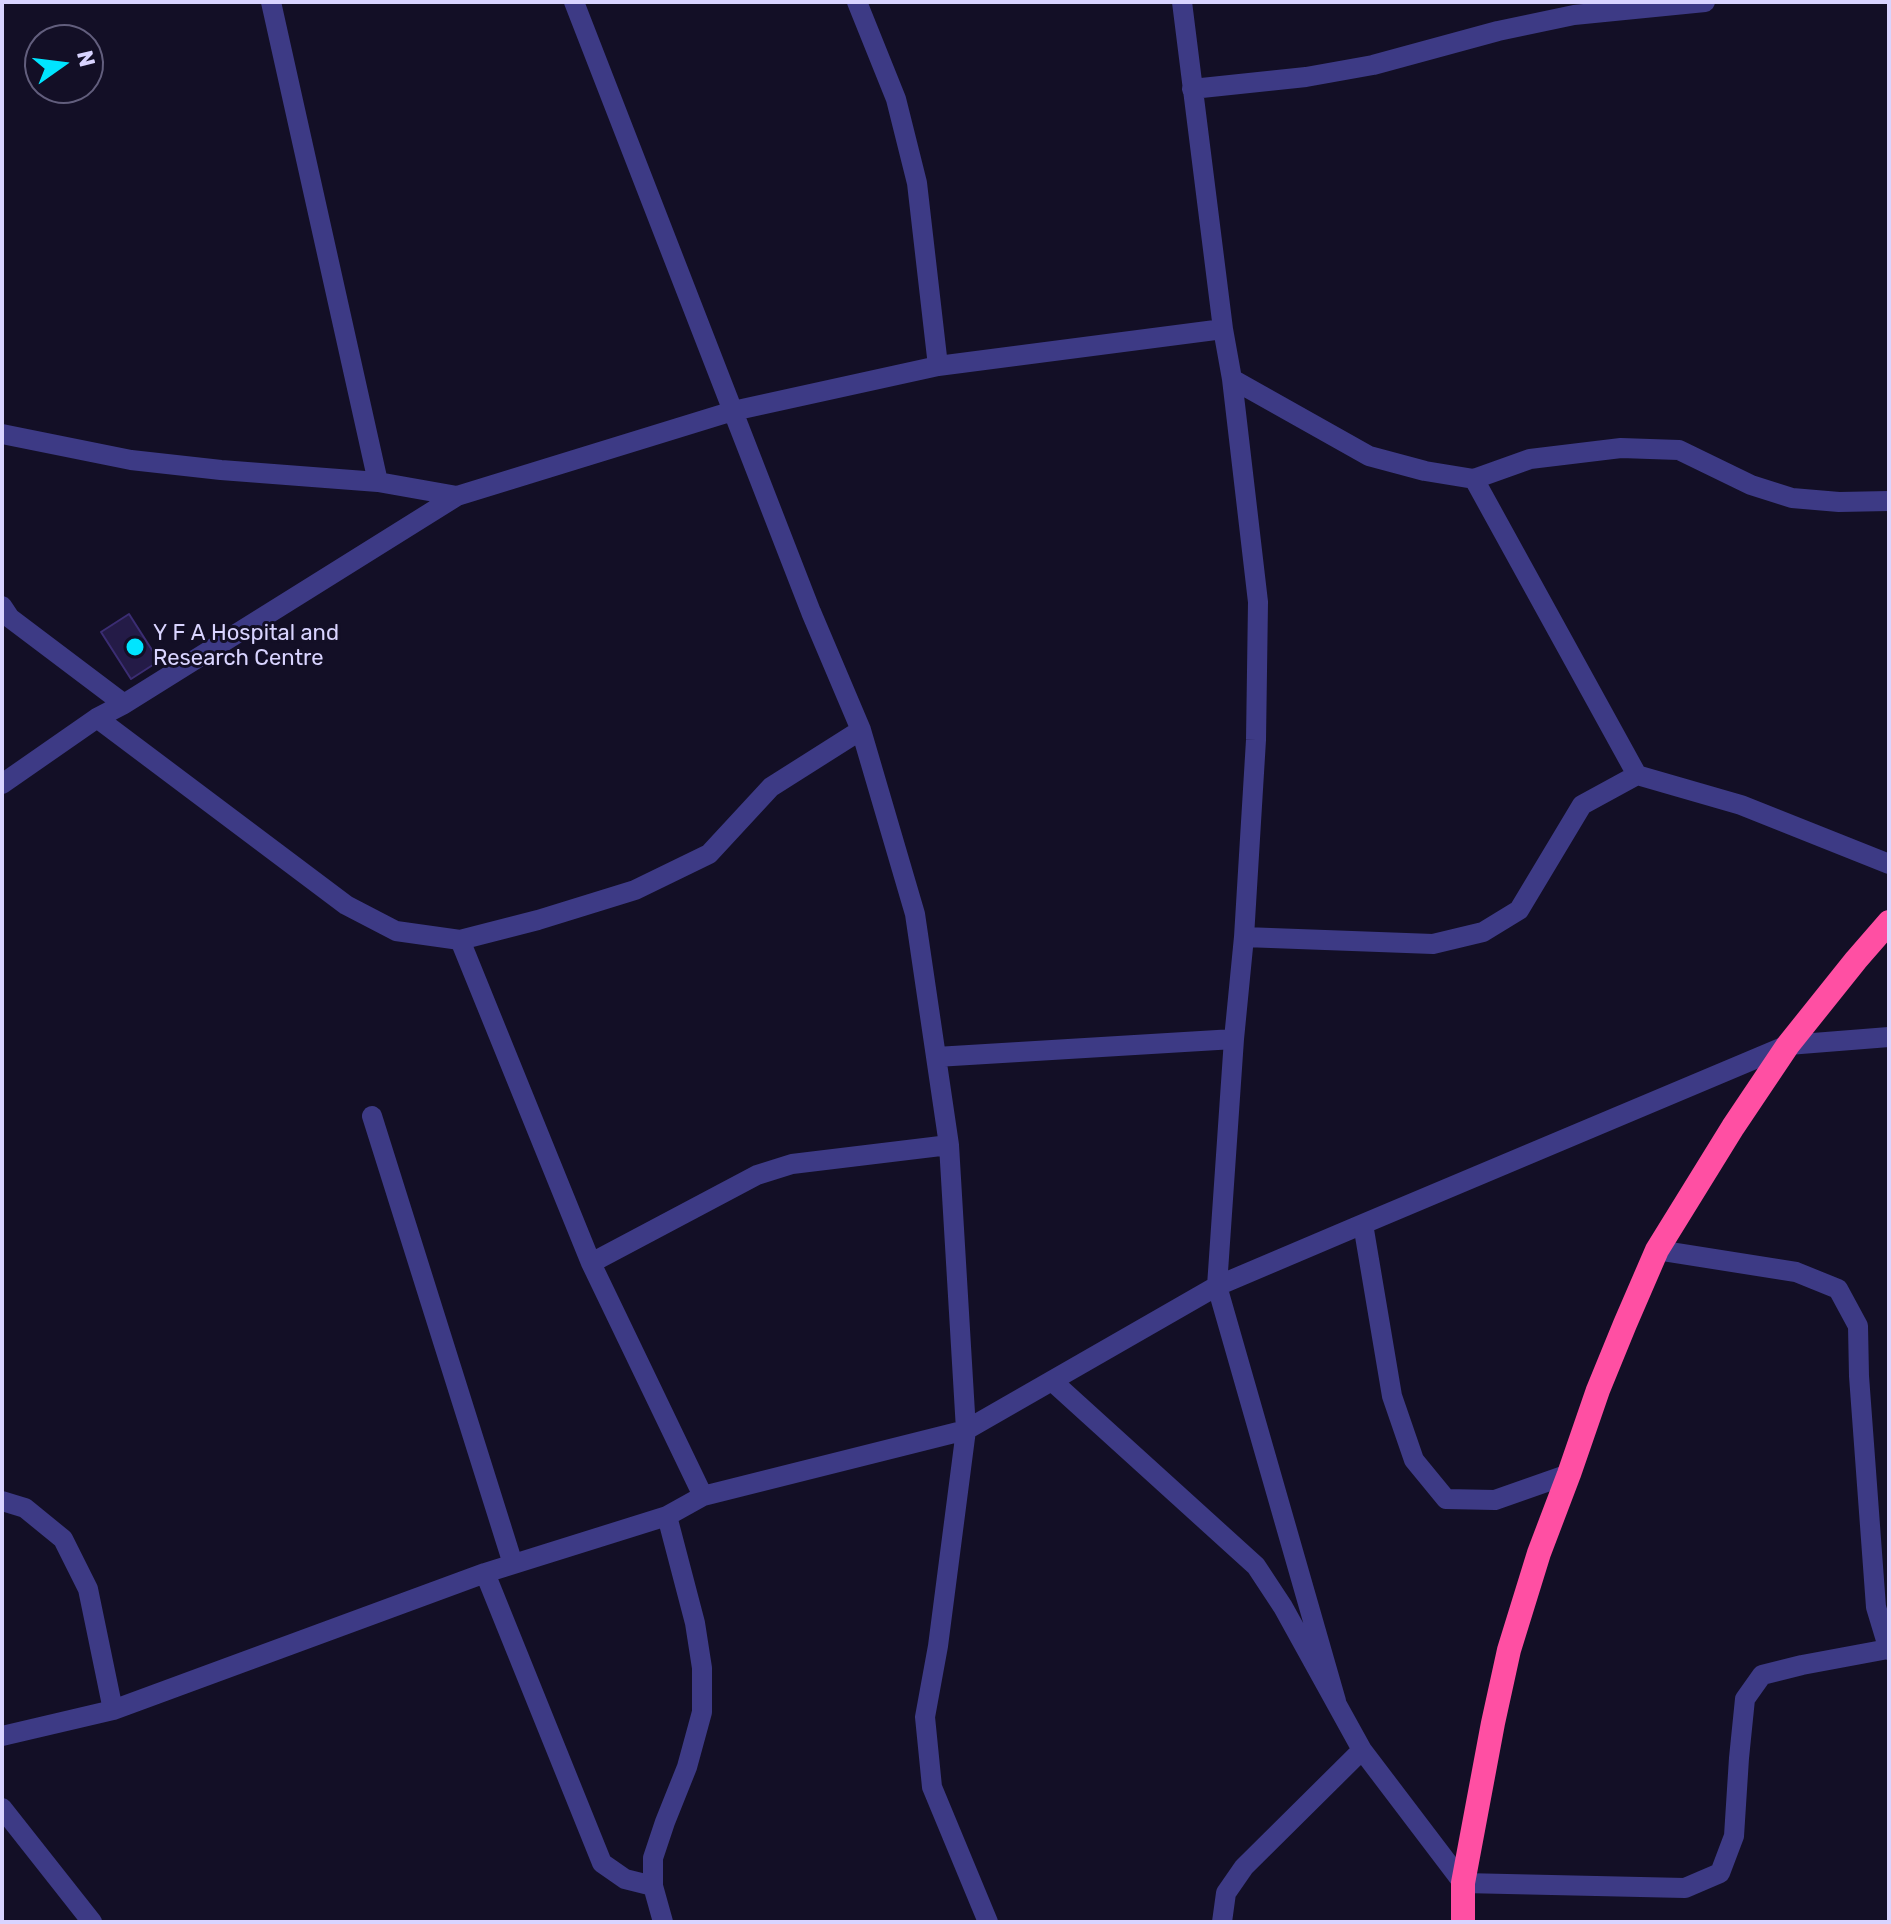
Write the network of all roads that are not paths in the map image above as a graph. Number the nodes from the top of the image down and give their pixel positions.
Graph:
1 (271, 2) edge
2 (574, 2) edge
3 (857, 2) edge
4 (1182, 2) edge
5 (1705, 2) edge
6 (1192, 89) junction
7 (1223, 329) junction
8 (938, 366) junction
9 (1232, 379) junction
10 (733, 411) junction
11 (2, 434) edge
12 (1474, 479) junction
13 (378, 482) junction
14 (457, 496) junction
15 (1889, 501) edge
16 (2, 606) edge
17 (124, 704) junction
18 (97, 718) junction
19 (861, 730) junction
20 (1637, 775) junction
21 (2, 784) edge
22 (1889, 864) edge
23 (1889, 922) edge
24 (1244, 937) junction
25 (460, 940) junction
26 (1889, 1037) edge
27 (1234, 1039) junction
28 (1788, 1045) junction
29 (936, 1057) junction
30 (372, 1116) dead end
31 (949, 1145) junction
32 (1363, 1224) junction
33 (1657, 1250) junction
34 (591, 1263) junction
35 (1217, 1286) junction
36 (1052, 1381) junction
37 (966, 1430) junction
38 (1569, 1474) junction
39 (703, 1496) junction
40 (2, 1501) edge
41 (667, 1516) junction
42 (513, 1564) junction
43 (485, 1573) junction
44 (1889, 1650) edge
45 (1336, 1701) junction
46 (113, 1710) junction
47 (2, 1736) edge
48 (1362, 1750) junction
49 (2, 1808) edge
50 (1463, 1883) junction
51 (653, 1886) junction
52 (92, 1922) edge
53 (663, 1922) edge
54 (988, 1922) edge
55 (1222, 1922) edge
56 (1463, 1922) edge

1 - 13 street
2 - 10 street
3 - 8 street
4 - 6 street
5 - 6 street
6 - 7 street
7 - 8 street
7 - 9 street
8 - 10 street
9 - 12 street
9 - 24 street
10 - 14 street
10 - 19 street
11 - 13 street
12 - 15 street
12 - 20 street
13 - 14 street
14 - 17 street
16 - 17 street
17 - 18 street
18 - 21 street
18 - 25 street
19 - 25 street
19 - 29 street
20 - 22 street
20 - 24 street
23 - 28 highway
24 - 27 street
25 - 34 street
26 - 28 street
27 - 29 street
27 - 35 street
28 - 32 street
28 - 33 highway
29 - 31 street
30 - 42 street
31 - 34 street
31 - 37 street
32 - 35 street
32 - 38 street
33 - 38 highway
33 - 44 street
34 - 39 street
35 - 36 street
35 - 45 street
36 - 37 street
36 - 45 street
37 - 39 street
37 - 54 street
38 - 50 highway
39 - 41 street
40 - 46 street
41 - 42 street
41 - 51 street
42 - 43 street
43 - 46 street
43 - 51 street
44 - 50 street
45 - 48 street
46 - 47 street
48 - 50 street
48 - 55 street
49 - 52 street
50 - 56 highway
51 - 53 street

